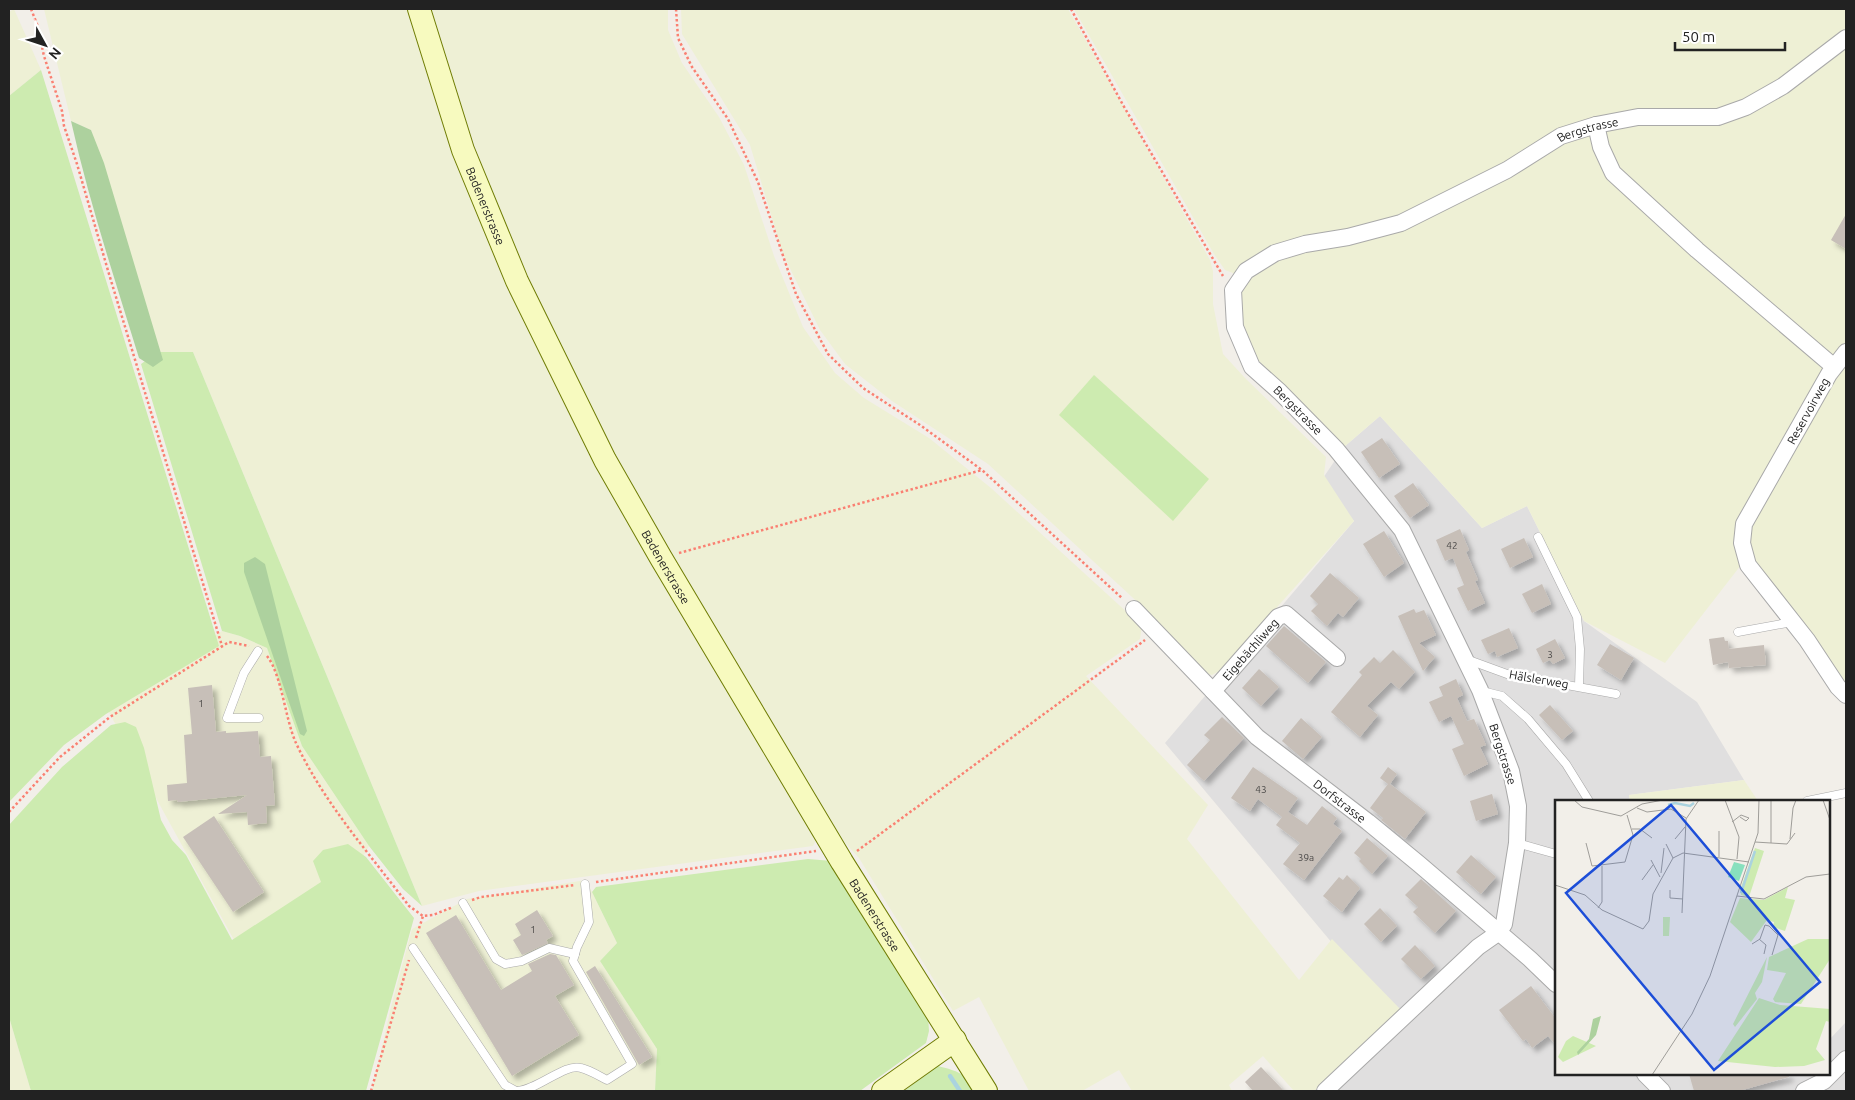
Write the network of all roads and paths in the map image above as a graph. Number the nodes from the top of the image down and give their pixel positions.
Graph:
1 (31, 9) edge
2 (419, 9) edge
3 (676, 9) edge
4 (1070, 9) edge
5 (1846, 38) edge
6 (1596, 125) junction
7 (1233, 290) junction
8 (1846, 352) edge
9 (1834, 366) junction
10 (982, 470) junction
11 (1538, 537) dead end
12 (661, 558) junction
13 (1134, 609) joint
14 (1792, 622) junction
15 (1156, 632) junction
16 (1738, 632) dead end
17 (222, 646) junction
18 (258, 651) junction
19 (1337, 658) dead end
20 (1464, 658) junction
21 (1579, 686) junction
22 (1480, 690) junction
23 (1213, 691) junction
24 (1616, 694) dead end
25 (1846, 695) edge
26 (259, 718) dead end
27 (1846, 793) edge
28 (1588, 800) edge
29 (1812, 800) edge
30 (9, 812) edge
31 (1517, 843) junction
32 (1555, 854) edge
33 (838, 855) junction
34 (585, 884) junction
35 (463, 903) junction
36 (423, 916) junction
37 (1498, 933) junction
38 (412, 948) junction
39 (575, 954) junction
40 (1555, 983) edge
41 (955, 1040) junction
42 (1846, 1059) edge
43 (1647, 1075) edge
44 (371, 1091) edge
45 (517, 1091) edge
46 (883, 1091) edge
47 (986, 1091) edge
48 (1325, 1091) edge
49 (1662, 1091) edge
50 (1804, 1091) edge

1 - 17 path
2 - 12 street, Badenerstrasse
3 - 10 path
4 - 7 path
5 - 6 street, Bergstrasse
6 - 7 street, Bergstrasse
6 - 9 street, Reservoirweg
7 - 20 street, Bergstrasse
8 - 9 street
9 - 14 street, Reservoirweg
10 - 12 path
10 - 13 path
11 - 21 lane
12 - 33 street, Badenerstrasse
13 - 15 street, Dorfstrasse
14 - 16 lane
14 - 25 street, Reservoirweg
15 - 23 street, Dorfstrasse
15 - 33 path
17 - 18 path
17 - 30 path
18 - 26 lane
18 - 36 path
19 - 23 street, Eigebächliweg
20 - 21 lane, Hälslerweg
20 - 22 street, Bergstrasse
21 - 24 lane, Hälslerweg
22 - 28 lane
22 - 31 street, Bergstrasse
23 - 37 street, Dorfstrasse
27 - 29 lane
31 - 32 lane
31 - 37 street, Bergstrasse
33 - 34 path
33 - 41 street, Badenerstrasse
34 - 35 path
34 - 39 lane
35 - 36 path
35 - 39 lane
36 - 38 path
37 - 40 street, Dorfstrasse
37 - 48 street
38 - 44 path
38 - 45 lane
39 - 45 lane
41 - 46 street
41 - 47 street, Badenerstrasse
42 - 50 street
43 - 49 street

